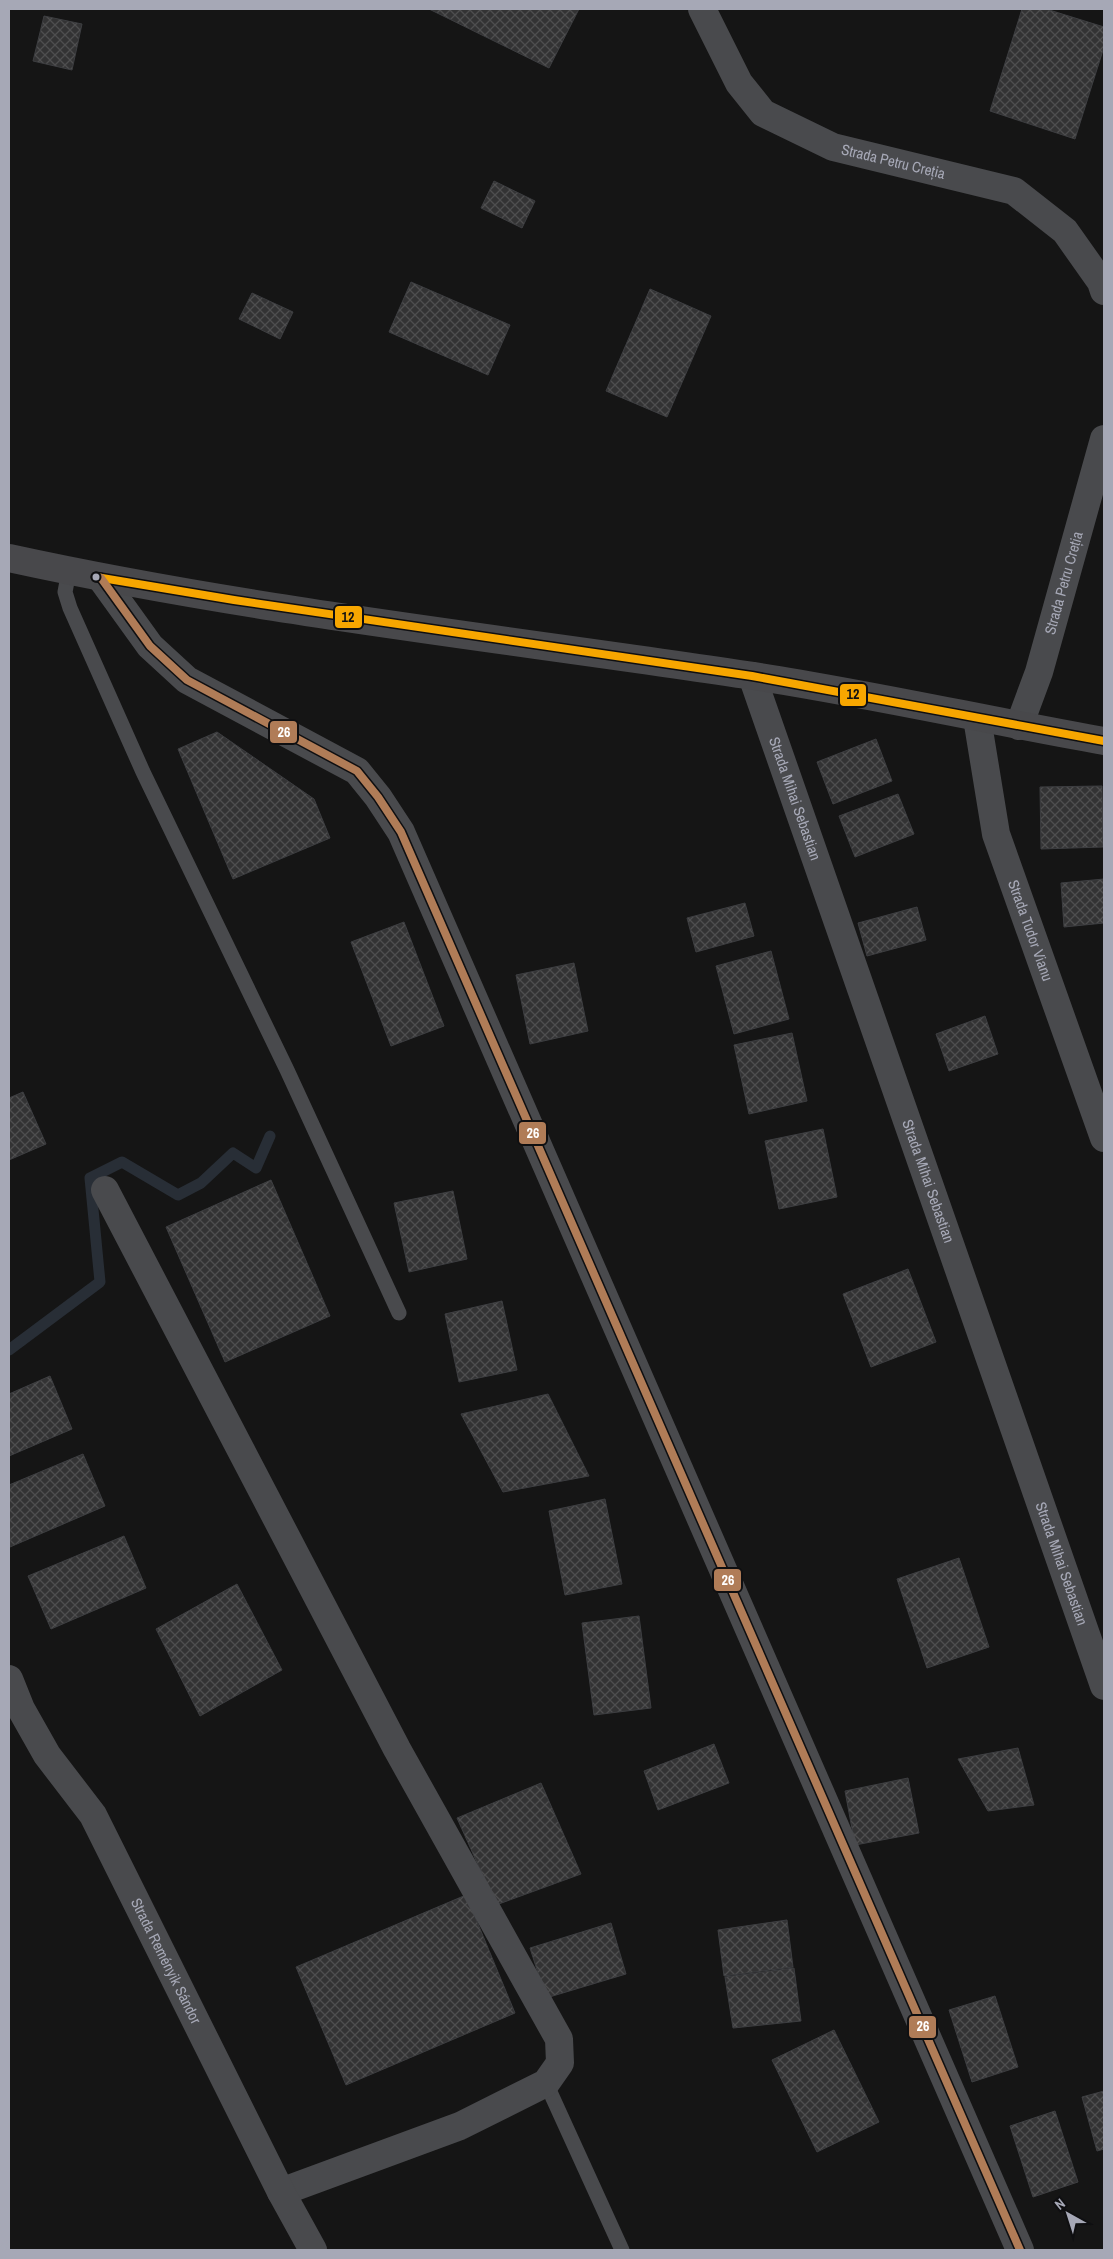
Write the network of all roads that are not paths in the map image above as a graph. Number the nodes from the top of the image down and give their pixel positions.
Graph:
1 (702, 9) edge
2 (1104, 291) edge
3 (1104, 438) edge
4 (9, 558) edge
5 (69, 571) junction
6 (101, 578) junction
7 (752, 676) junction
8 (977, 718) junction
9 (1019, 726) junction
10 (1104, 741) edge
11 (1104, 1138) edge
12 (104, 1190) dead end
13 (399, 1313) dead end
14 (9, 1679) edge
15 (1104, 1686) edge
16 (546, 2083) junction
17 (280, 2192) junction
18 (313, 2250) edge
19 (622, 2250) edge
20 (1020, 2250) edge

1 - 2 street, Strada Petru Creția
3 - 9 street, Strada Petru Creția
4 - 5 main road
5 - 6 main road
5 - 13 lane
6 - 7 main road
6 - 20 street
7 - 8 main road
7 - 15 street, Strada Mihai Sebastian
8 - 9 main road
8 - 11 street, Strada Tudor Vianu
9 - 10 main road
12 - 16 street
14 - 17 street, Strada Reményik Sándor
16 - 17 street
16 - 19 lane
17 - 18 street, Strada Reményik Sándor

